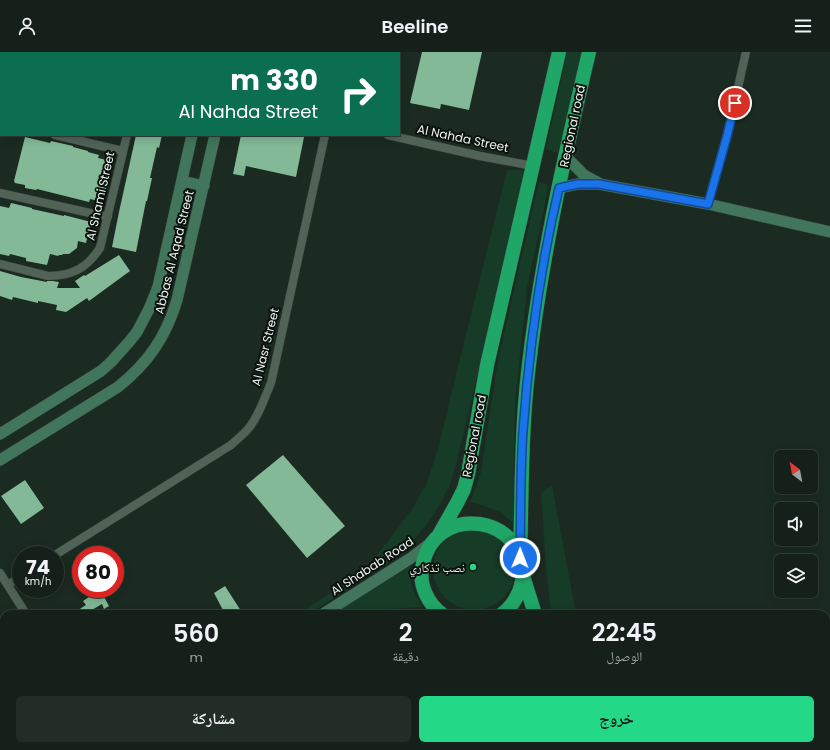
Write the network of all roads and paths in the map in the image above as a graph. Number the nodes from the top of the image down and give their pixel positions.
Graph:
1 (559, 52) edge
2 (589, 52) edge
3 (746, 52) edge
4 (59, 136) edge
5 (127, 136) edge
6 (192, 136) edge
7 (215, 136) edge
8 (325, 136) edge
9 (392, 136) edge
10 (123, 151) junction
11 (565, 156) junction
12 (533, 166) junction
13 (182, 181) junction
14 (599, 184) junction
15 (204, 186) junction
16 (559, 188) junction
17 (0, 193) edge
18 (708, 204) junction
19 (108, 217) junction
20 (830, 232) edge
21 (0, 264) edge
22 (0, 434) edge
23 (0, 460) edge
24 (437, 537) junction
25 (64, 549) edge
26 (520, 558) junction
27 (0, 573) edge
28 (523, 575) junction
29 (12, 582) edge
30 (8, 585) junction
31 (24, 610) edge
32 (329, 610) edge
33 (438, 610) edge
34 (506, 610) edge
35 (534, 610) edge

1 - 12 highway, Regional road
2 - 11 highway, Regional road
3 - 18 street
4 - 10 street
5 - 10 street, Al Shami Street
6 - 13 street, Abbas Al Aqad Street
7 - 15 street, Abbas Al Aqad Street
8 - 25 street, Al Nasr Street
9 - 12 street, Al Nahda Street
10 - 19 street, Al Shami Street
11 - 14 street
11 - 16 highway, Regional road
12 - 24 highway, Regional road
13 - 15 street
13 - 22 street, Abbas Al Aqad Street
14 - 16 street
14 - 18 street
15 - 23 street, Abbas Al Aqad Street
16 - 26 highway, Regional road
17 - 19 street
18 - 20 street
19 - 21 street, Al Shami Street
24 - 26 highway
24 - 32 street, Al Shabab Road
24 - 33 highway, Regional road
26 - 28 highway
27 - 30 street
28 - 34 highway
28 - 35 highway
29 - 30 street
30 - 31 street

